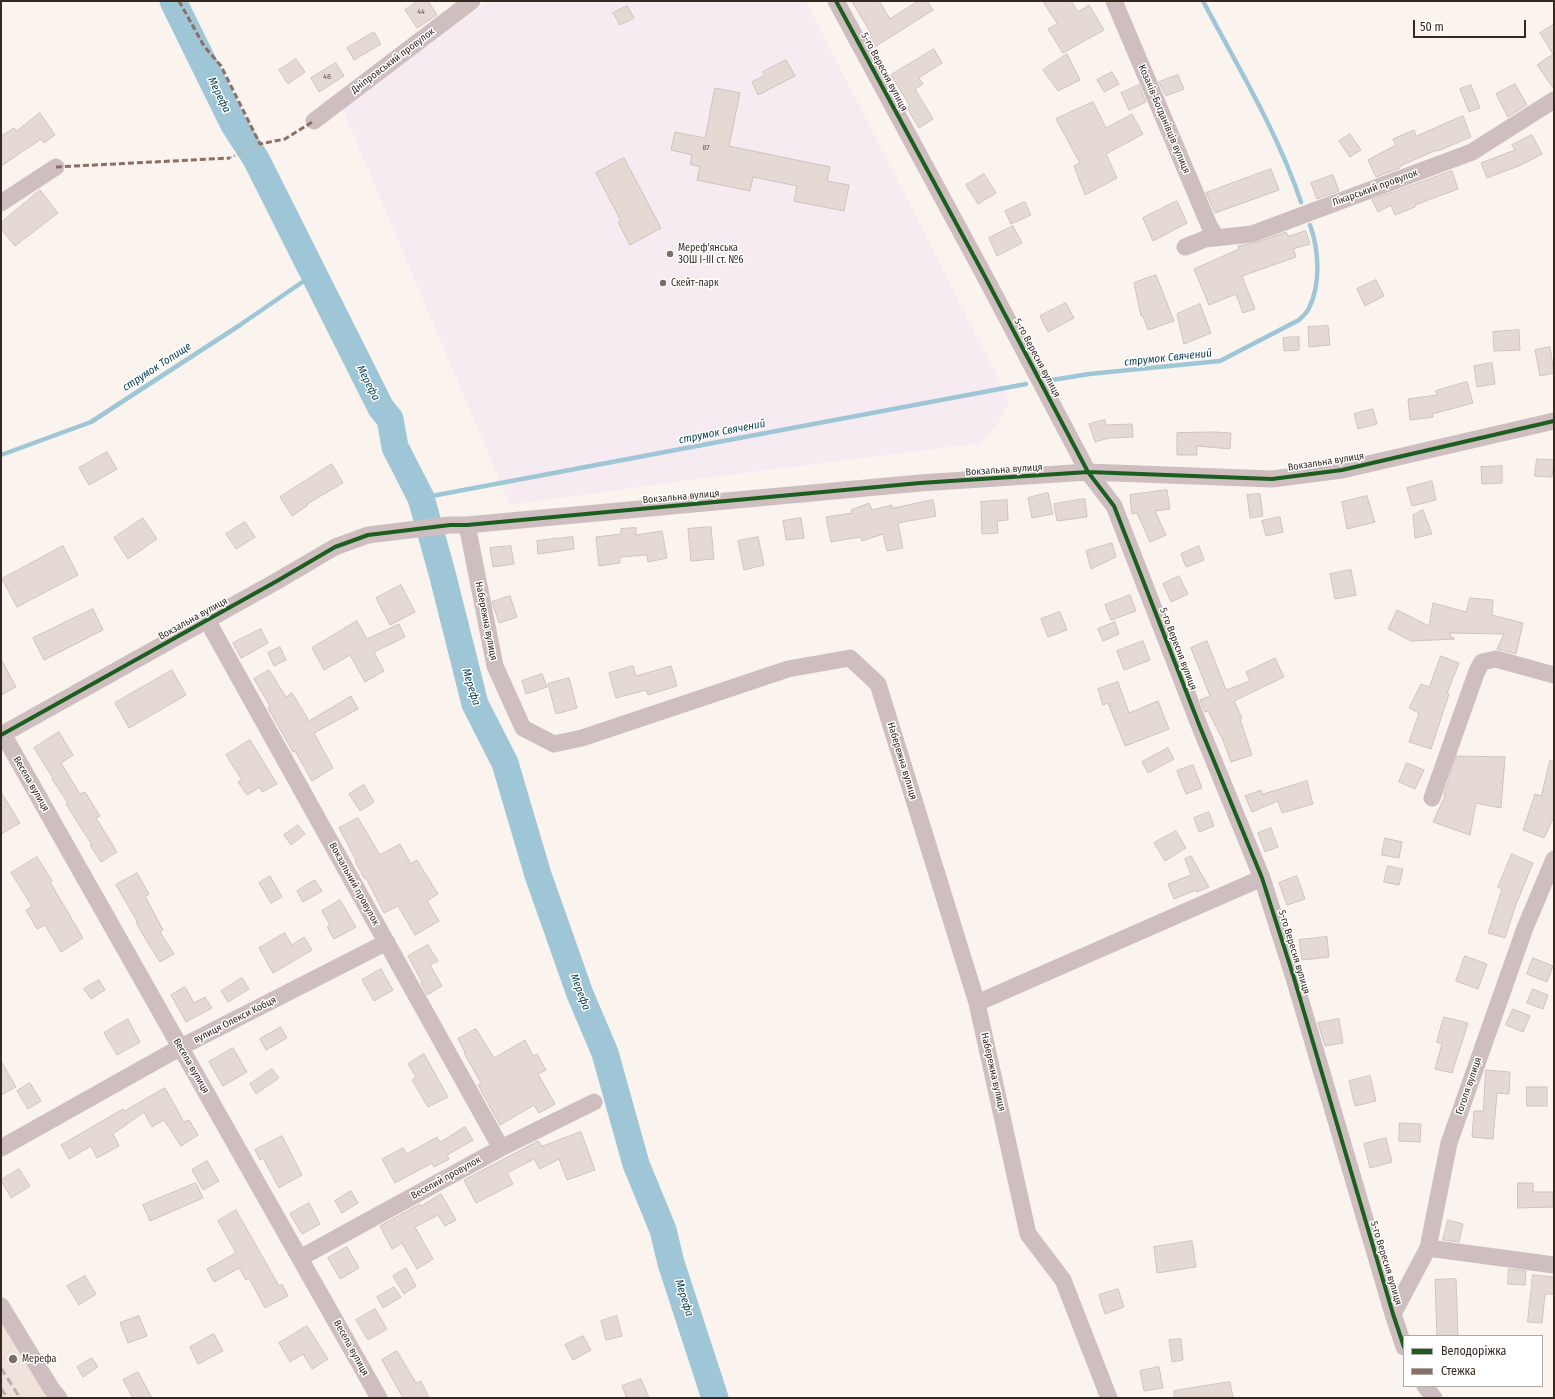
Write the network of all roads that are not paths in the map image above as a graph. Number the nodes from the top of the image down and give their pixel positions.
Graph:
1 (472, 1) edge
2 (836, 1) edge
3 (1114, 1) edge
4 (1554, 100) edge
5 (314, 121) dead end
6 (56, 167) dead end
7 (1, 203) edge
8 (1216, 237) junction
9 (1185, 247) dead end
10 (1554, 421) edge
11 (1088, 472) junction
12 (458, 525) junction
13 (208, 620) junction
14 (1554, 675) edge
15 (2, 735) edge
16 (1432, 798) dead end
17 (1554, 859) edge
18 (1262, 878) junction
19 (387, 942) junction
20 (977, 1003) junction
21 (181, 1047) junction
22 (594, 1102) dead end
23 (1, 1148) edge
24 (502, 1148) junction
25 (1428, 1248) junction
26 (300, 1258) junction
27 (1554, 1265) edge
28 (1, 1306) edge
29 (1393, 1314) junction
30 (1403, 1344) edge
31 (1426, 1387) edge
32 (59, 1398) edge
33 (379, 1398) edge
34 (1109, 1398) edge
35 (1434, 1398) edge

1 - 5 street, Дніпровський провулок
2 - 11 street, 5-го Вересня вулиця
3 - 8 street, Козаків-Богданівців вулиця
4 - 8 street, Лікарський провулок
6 - 7 street
8 - 9 street, Лікарський провулок
10 - 11 street, Вокзальна вулиця
11 - 12 street, Вокзальна вулиця
11 - 18 street, 5-го Вересня вулиця
12 - 13 street, Вокзальна вулиця
12 - 20 street, Набережна вулиця
13 - 15 street, Вокзальна вулиця
13 - 19 street, Вокзальний провулок
14 - 16 street
15 - 21 street, Весела вулиця
17 - 25 street, Гоголя вулиця
18 - 20 street
18 - 29 street, 5-го Вересня вулиця
19 - 21 street, вулиця Олекси Кобця
19 - 24 street, Вокзальний провулок
20 - 34 street, Набережна вулиця
21 - 23 street, вулиця Олекси Кобця
21 - 26 street, Весела вулиця
22 - 24 street, Веселий провулок
24 - 26 street, Веселий провулок
25 - 27 street
25 - 29 street, Гоголя вулиця
26 - 33 street, Весела вулиця
28 - 32 street
29 - 30 street, 5-го Вересня вулиця
31 - 35 street

